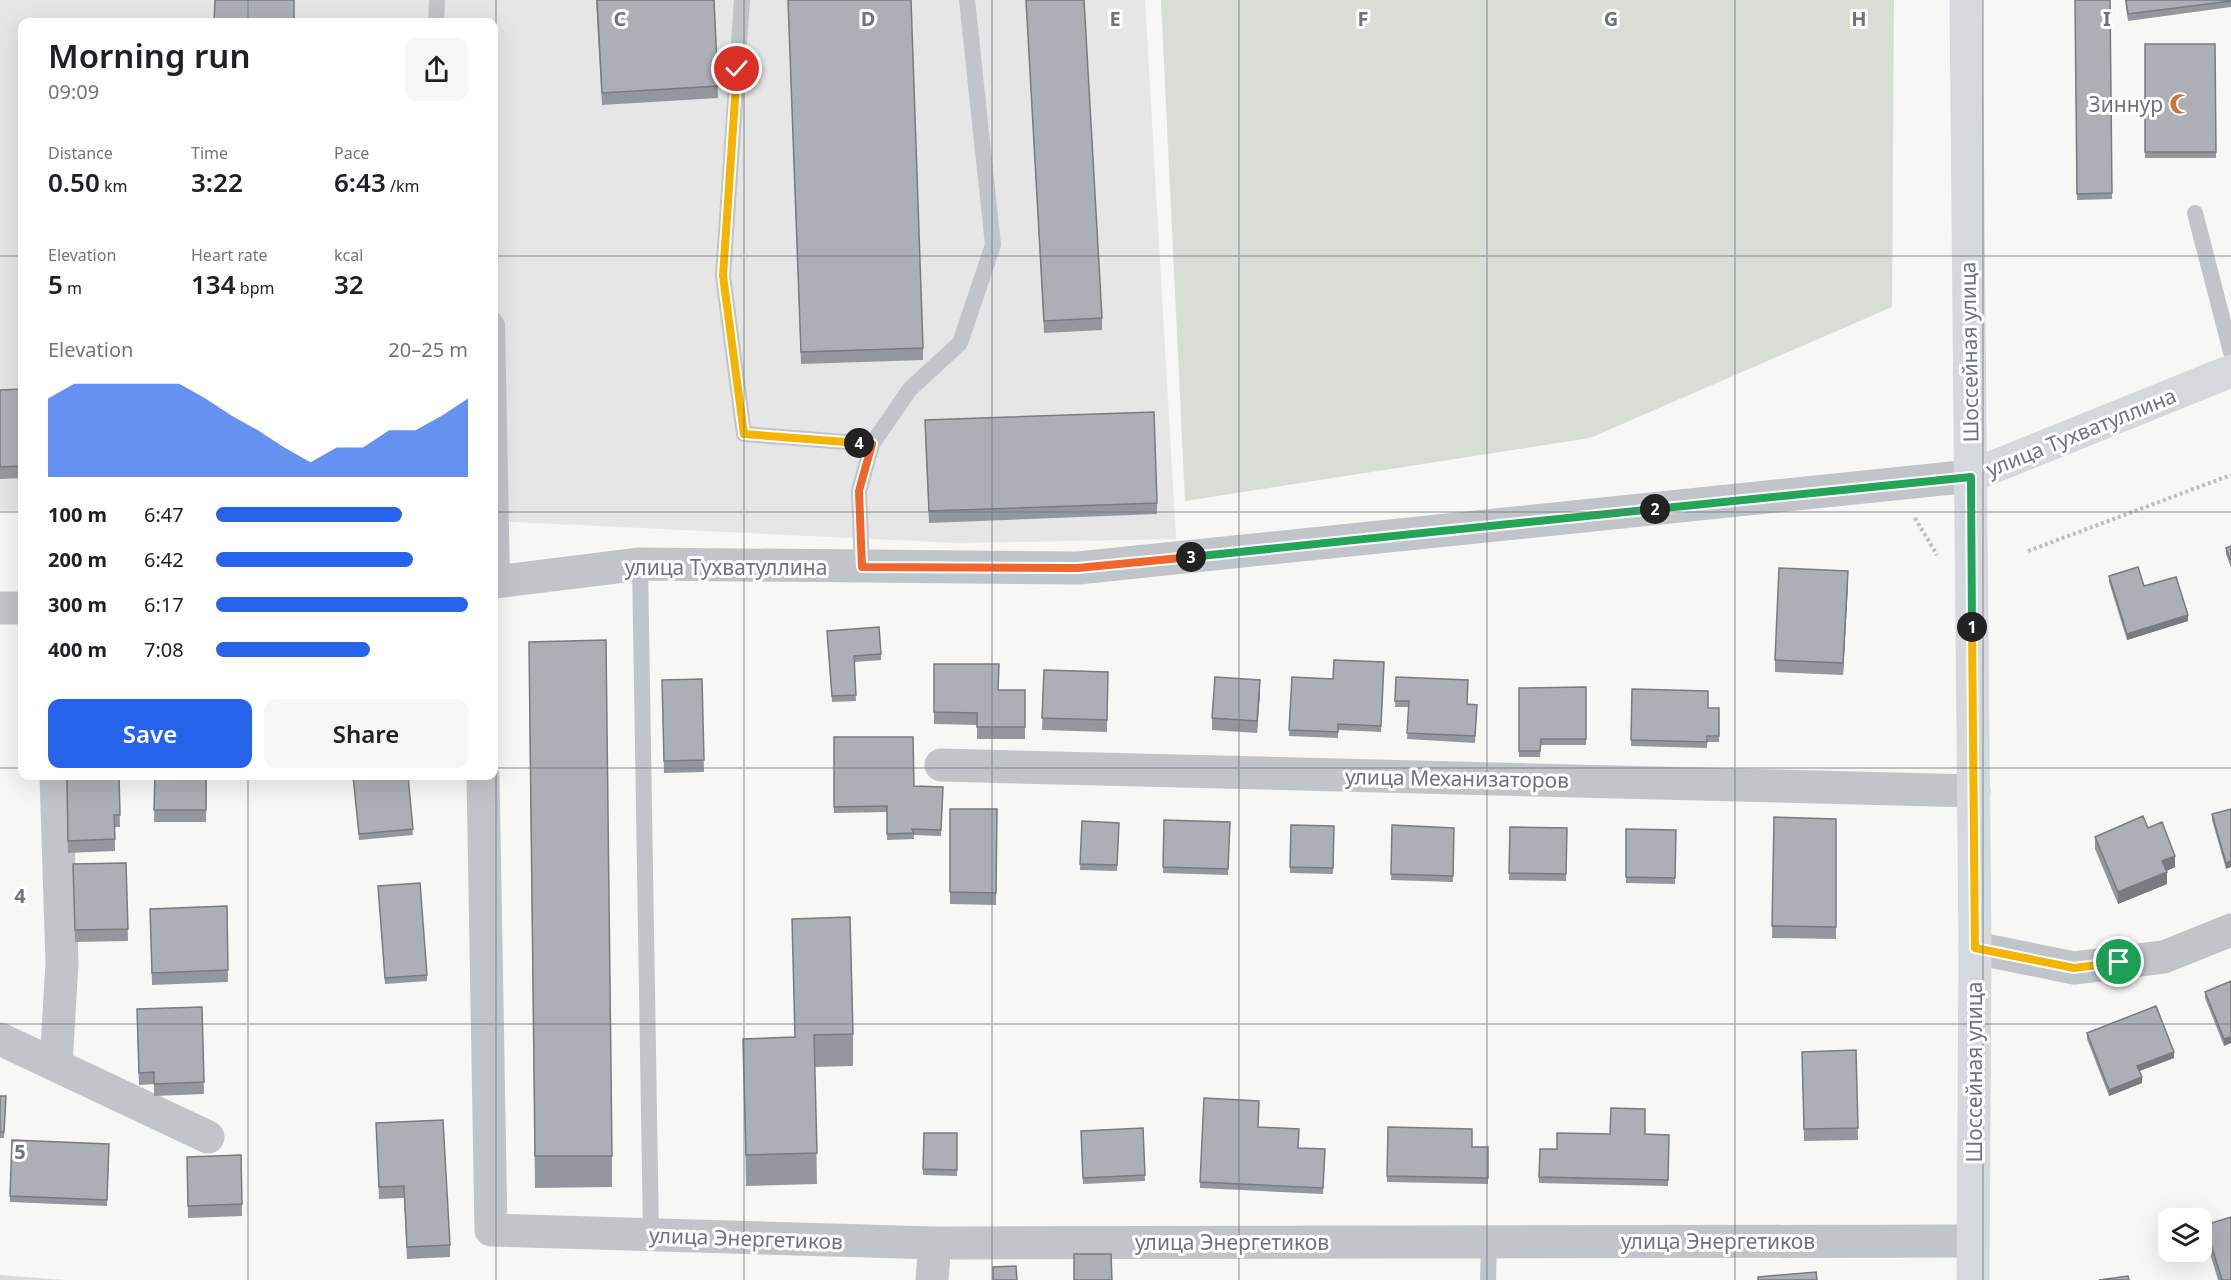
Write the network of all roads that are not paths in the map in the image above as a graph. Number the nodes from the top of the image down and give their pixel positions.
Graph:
1 (437, 0) edge
2 (742, 0) edge
3 (968, 0) edge
4 (1966, 0) edge
5 (436, 18) edge
6 (2195, 213) dead end
7 (498, 324) edge
8 (2231, 352) edge
9 (2231, 371) edge
10 (872, 444) junction
11 (1971, 477) junction
12 (640, 564) junction
13 (862, 567) junction
14 (498, 582) edge
15 (0, 608) edge
16 (18, 608) edge
17 (941, 765) dead end
18 (56, 780) edge
19 (483, 780) edge
20 (1974, 791) junction
21 (2231, 930) edge
22 (1975, 948) junction
23 (0, 1039) edge
24 (56, 1065) junction
25 (208, 1137) dead end
26 (651, 1235) junction
27 (1973, 1241) junction
28 (1489, 1242) junction
29 (935, 1243) junction
30 (932, 1280) edge
31 (1488, 1280) edge
32 (1973, 1280) edge

1 - 5 lane
2 - 10 lane
3 - 10 lane
4 - 11 main road, Шоссейная улица
6 - 8 lane
7 - 14 lane
9 - 11 main road, улица Тухватуллина
10 - 13 lane
11 - 13 street, улица Тухватуллина
11 - 20 main road, Шоссейная улица
12 - 13 street, улица Тухватуллина
12 - 14 street, улица Тухватуллина
12 - 26 lane
15 - 16 street
17 - 20 street, улица Механизаторов
18 - 24 street
19 - 26 street, улица Энергетиков
20 - 22 main road, Шоссейная улица
21 - 22 street
22 - 27 main road, Шоссейная улица
23 - 24 street
24 - 25 street
26 - 29 street, улица Энергетиков
27 - 28 street, улица Энергетиков
27 - 32 main road, Шоссейная улица
28 - 29 street, улица Энергетиков
28 - 31 lane
29 - 30 street

